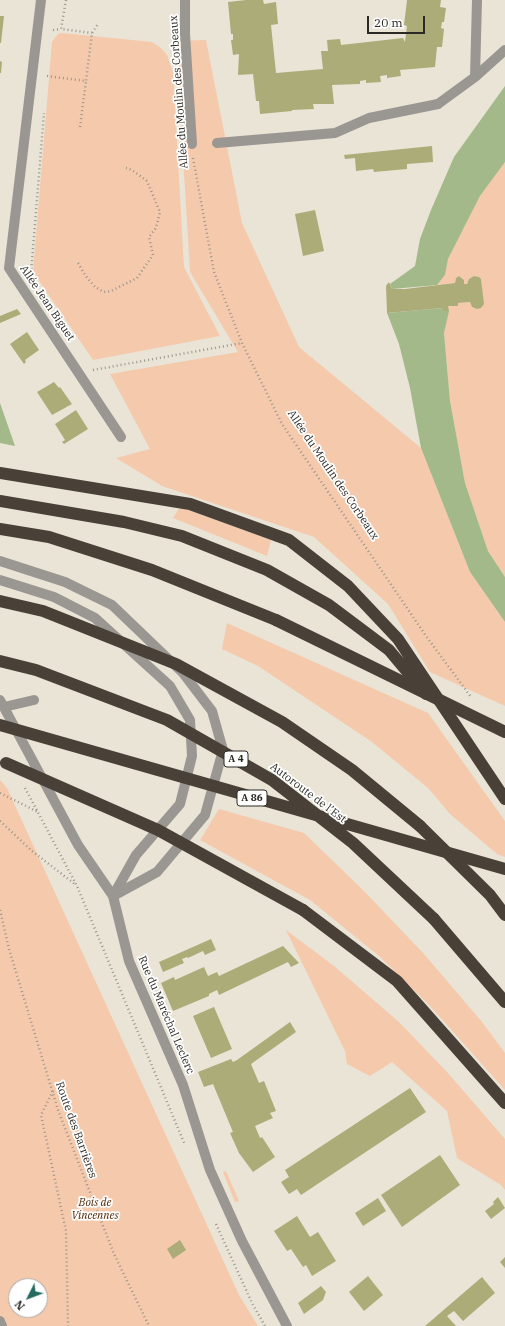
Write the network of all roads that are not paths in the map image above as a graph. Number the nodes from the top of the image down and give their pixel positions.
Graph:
1 (40, 0) edge
2 (185, 0) edge
3 (477, 0) edge
4 (505, 50) edge
5 (475, 77) junction
6 (217, 143) dead end
7 (192, 144) road end
8 (121, 437) dead end
9 (0, 473) edge
10 (0, 501) edge
11 (0, 529) edge
12 (0, 561) edge
13 (0, 580) edge
14 (0, 602) edge
15 (0, 661) edge
16 (34, 700) dead end
17 (2, 704) edge
18 (0, 725) edge
19 (505, 732) edge
20 (468, 746) junction
21 (3, 761) edge
22 (505, 799) edge
23 (505, 869) edge
24 (113, 896) junction
25 (505, 915) edge
26 (505, 1002) edge
27 (505, 1103) edge
28 (0, 1321) edge
29 (2, 1326) edge
30 (287, 1326) edge

1 - 8 street, Allée Jean Biguet
2 - 7 street, Allée du Moulin des Corbeaux
3 - 5 street
4 - 5 street
5 - 6 street
9 - 20 highway
10 - 20 highway
11 - 19 highway, bridge
12 - 24 street
13 - 24 street
14 - 25 highway, bridge
15 - 26 highway, Autoroute de l’Est / A 4, bridge
16 - 17 street
17 - 24 street, Rue du Maréchal Leclerc
18 - 23 highway, A 86, bridge
20 - 22 highway
21 - 27 highway, bridge
24 - 30 street, Rue du Maréchal Leclerc
28 - 29 street

